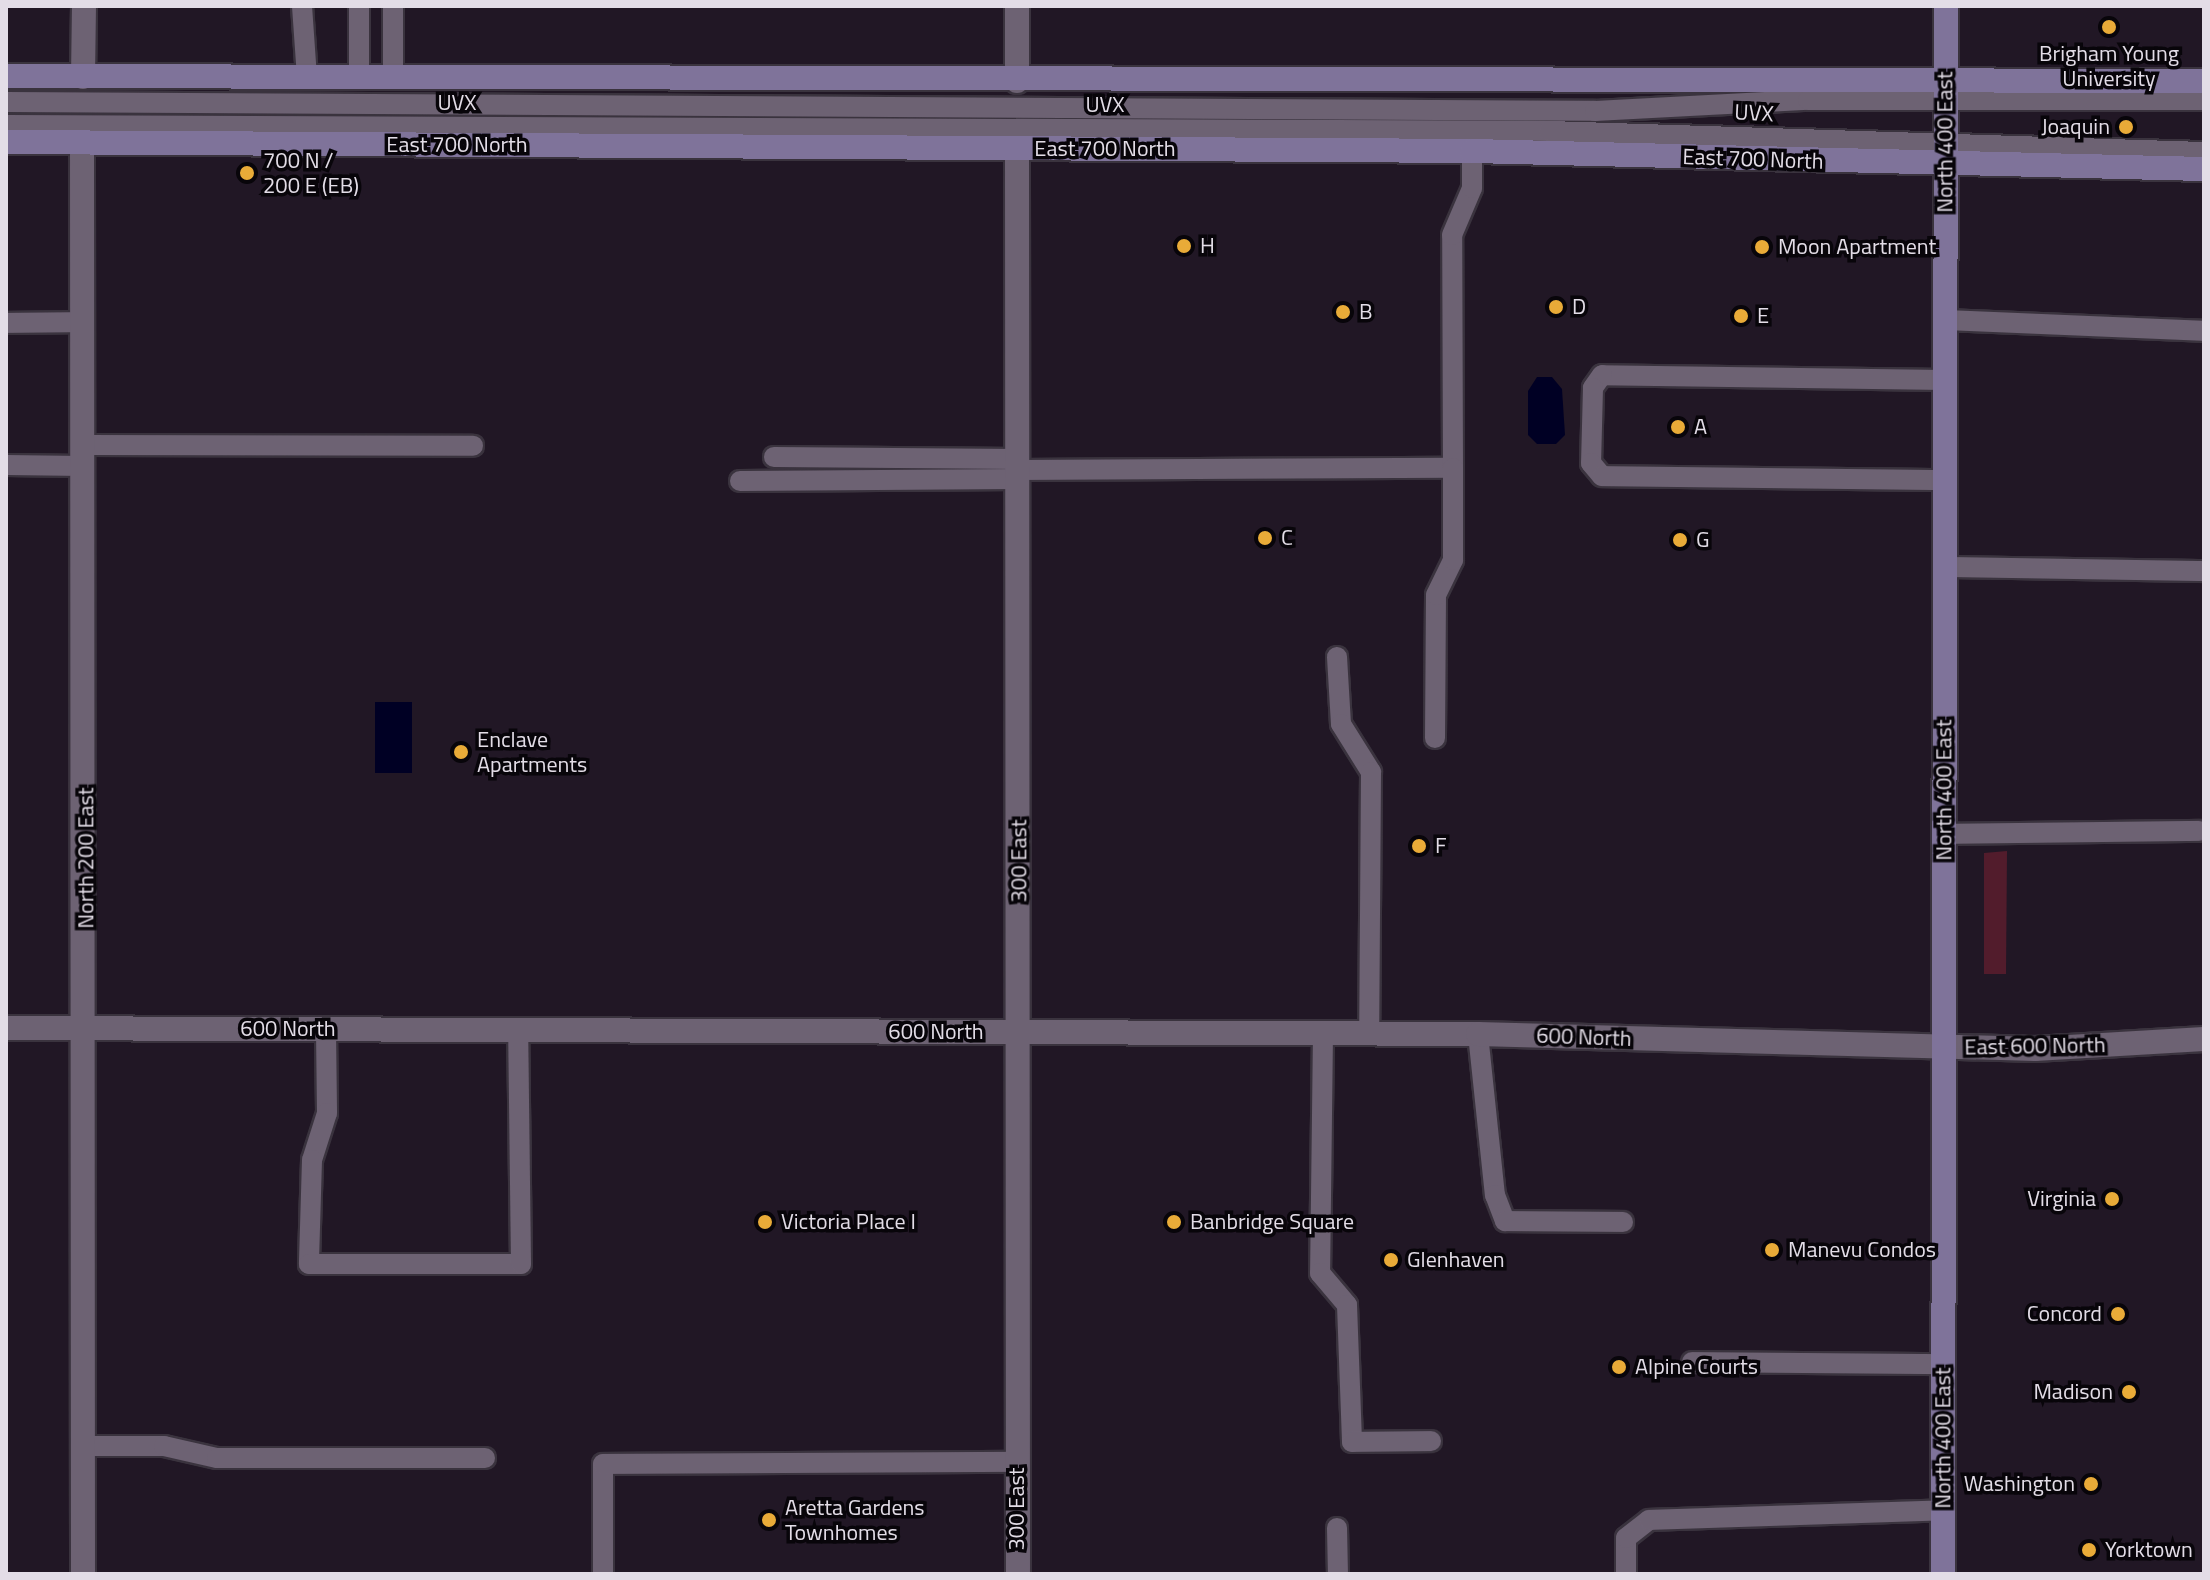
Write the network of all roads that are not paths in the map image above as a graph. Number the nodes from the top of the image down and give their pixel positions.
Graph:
1 (84, 6) edge
2 (302, 6) edge
3 (359, 6) edge
4 (393, 6) edge
5 (1017, 6) edge
6 (1946, 6) edge
7 (6, 76) edge
8 (83, 77) junction
9 (307, 78) junction
10 (359, 78) junction
11 (393, 78) junction
12 (1017, 81) junction
13 (2204, 81) edge
14 (1945, 90) junction
15 (2204, 100) edge
16 (6, 102) edge
17 (6, 125) edge
18 (6, 142) edge
19 (82, 143) junction
20 (1017, 148) junction
21 (1472, 151) junction
22 (2204, 152) edge
23 (1945, 157) junction
24 (2204, 169) edge
25 (1944, 320) junction
26 (83, 322) junction
27 (6, 323) edge
28 (2204, 331) edge
29 (1944, 380) junction
30 (473, 446) dead end
31 (83, 456) junction
32 (774, 457) dead end
33 (6, 465) edge
34 (1453, 468) junction
35 (1017, 470) junction
36 (1944, 480) junction
37 (740, 481) dead end
38 (1944, 567) junction
39 (2204, 571) edge
40 (1337, 657) dead end
41 (1435, 738) dead end
42 (2199, 831) dead end
43 (1944, 834) junction
44 (6, 1028) edge
45 (87, 1028) junction
46 (326, 1030) junction
47 (518, 1030) junction
48 (1018, 1032) junction
49 (1323, 1033) junction
50 (1369, 1033) junction
51 (1478, 1034) junction
52 (2204, 1039) edge
53 (1865, 1046) joint
54 (1943, 1048) junction
55 (1623, 1222) dead end
56 (1692, 1362) dead end
57 (1943, 1364) junction
58 (1431, 1441) dead end
59 (84, 1446) junction
60 (485, 1458) dead end
61 (1017, 1462) junction
62 (1943, 1510) junction
63 (1337, 1528) dead end
64 (83, 1574) edge
65 (603, 1574) edge
66 (1018, 1574) edge
67 (1338, 1574) edge
68 (1626, 1574) edge
69 (1943, 1574) edge

1 - 8 street
2 - 9 lane
3 - 10 lane
4 - 11 lane
5 - 12 street
6 - 14 main road, North 400 East
7 - 8 main road
8 - 9 main road
9 - 10 main road
10 - 11 main road
11 - 12 main road
12 - 14 main road
13 - 14 main road
14 - 15 lane, UVX
14 - 16 lane, UVX
14 - 23 main road, North 400 East
17 - 23 lane, UVX
18 - 19 main road, East 700 North
19 - 20 main road, East 700 North
19 - 26 street, North 200 East
20 - 21 main road, East 700 North
20 - 35 street, 300 East
21 - 23 main road, East 700 North
21 - 34 lane
22 - 23 lane, UVX
23 - 24 main road, East 700 North
23 - 25 main road, North 400 East
25 - 28 lane
25 - 29 main road, North 400 East
26 - 27 lane
26 - 31 street, North 200 East
29 - 36 main road, North 400 East
29 - 36 lane
30 - 31 lane
31 - 33 lane
31 - 45 street, North 200 East
32 - 35 lane
34 - 35 lane
34 - 41 lane
35 - 37 lane
35 - 48 street, 300 East
36 - 38 main road, North 400 East
38 - 39 lane
38 - 43 main road, North 400 East
40 - 50 lane
42 - 43 lane
43 - 54 main road, North 400 East
44 - 45 street, 600 North
45 - 46 street, 600 North
45 - 59 street, North 200 East
46 - 47 street, 600 North
46 - 47 lane
47 - 48 street, 600 North
48 - 49 street, 600 North
48 - 61 street, 300 East
49 - 50 street, 600 North
49 - 58 lane
50 - 51 street, 600 North
51 - 53 street, 600 North
51 - 55 lane
52 - 54 street, East 600 North
53 - 54 street, East 600 North
54 - 57 main road, North 400 East
56 - 57 lane
57 - 62 main road, North 400 East
59 - 60 lane
59 - 64 street, North 200 East
61 - 65 lane
61 - 66 street, 300 East
62 - 68 lane
62 - 69 main road, North 400 East
63 - 67 lane

